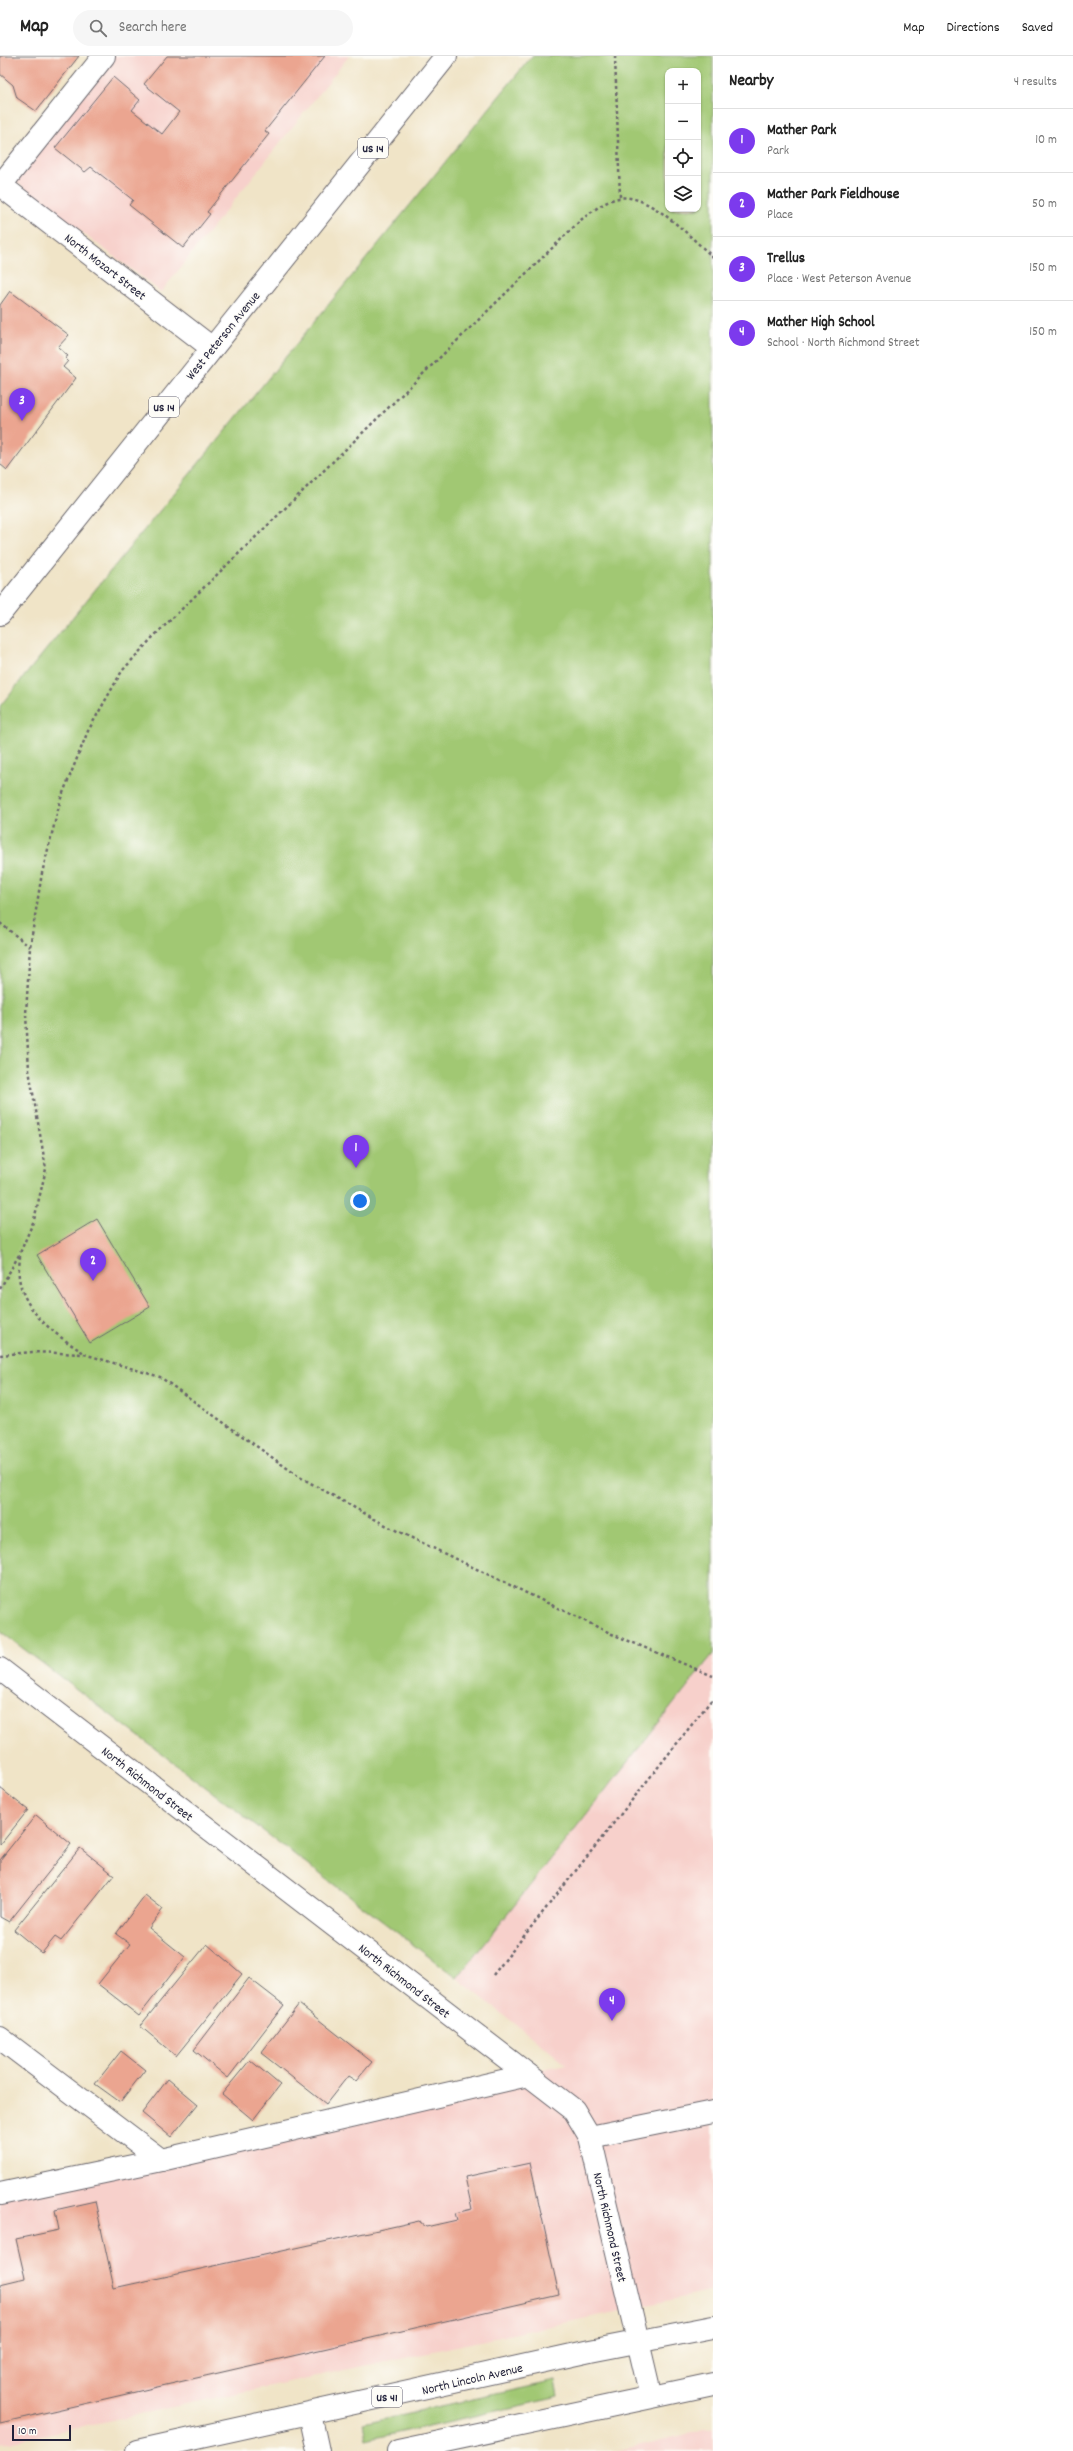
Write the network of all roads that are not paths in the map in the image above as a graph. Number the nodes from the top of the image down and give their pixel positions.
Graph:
1 (104, 56) edge
2 (446, 56) edge
3 (0, 185) edge
4 (212, 348) junction
5 (0, 614) edge
6 (0, 1669) edge
7 (0, 2038) edge
8 (528, 2075) junction
9 (713, 2112) edge
10 (590, 2137) junction
11 (161, 2160) junction
12 (0, 2194) edge
13 (713, 2327) edge
14 (638, 2342) junction
15 (713, 2384) edge
16 (651, 2397) junction
17 (310, 2414) junction
18 (137, 2451) edge
19 (318, 2451) edge
20 (398, 2451) edge

1 - 3 main road
2 - 4 main road, West Peterson Avenue / US 14
3 - 4 main road, North Mozart Street
4 - 5 main road, West Peterson Avenue / US 14
6 - 8 main road, North Richmond Street
7 - 11 main road
8 - 10 main road, North Richmond Street
8 - 11 main road
9 - 10 main road
10 - 14 main road, North Richmond Street
11 - 12 main road
13 - 14 main road, North Lincoln Avenue / US 41
14 - 16 main road, North Richmond Street
14 - 17 main road, North Lincoln Avenue / US 41
15 - 16 main road
16 - 20 main road
17 - 18 main road, North Lincoln Avenue / US 41
17 - 19 main road

